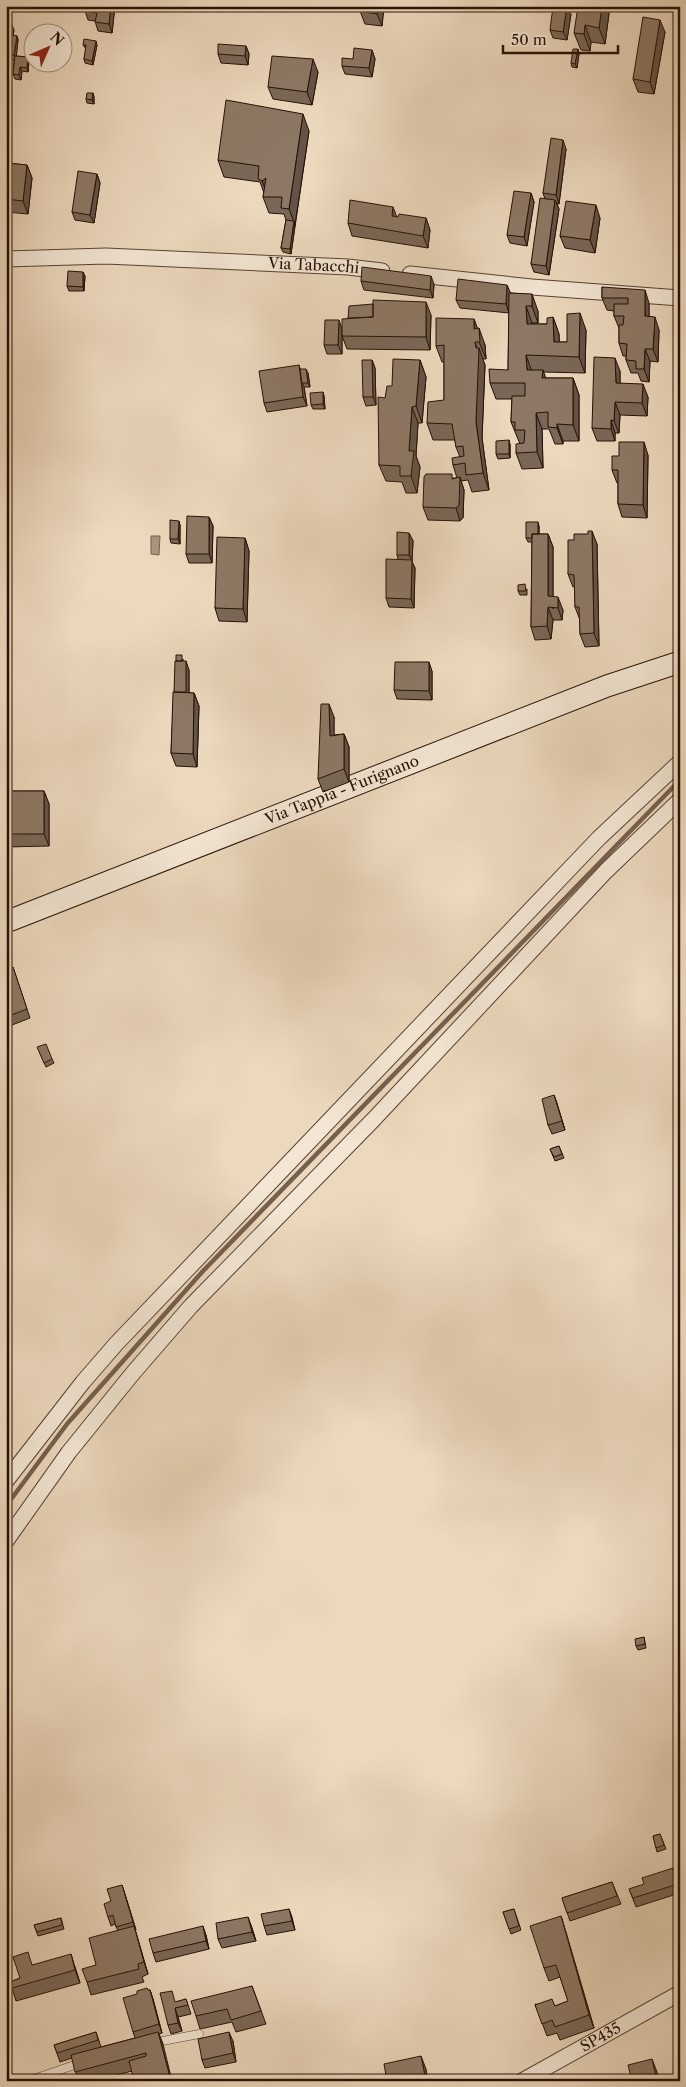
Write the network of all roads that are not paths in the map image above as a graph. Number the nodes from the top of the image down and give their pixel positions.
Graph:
1 (6, 259) edge
2 (680, 298) edge
3 (680, 662) edge
4 (680, 762) edge
5 (680, 800) edge
6 (6, 922) edge
7 (6, 1481) edge
8 (6, 1541) edge
9 (680, 1993) edge
10 (199, 2034) dead end
11 (143, 2045) edge
12 (88, 2060) edge
13 (28, 2081) edge
14 (522, 2081) edge

1 - 2 street, Via Tabacchi
3 - 6 street, Via Tappia - Furignano
4 - 7 street
5 - 8 street
9 - 14 street, SP435
10 - 11 lane
12 - 13 lane

